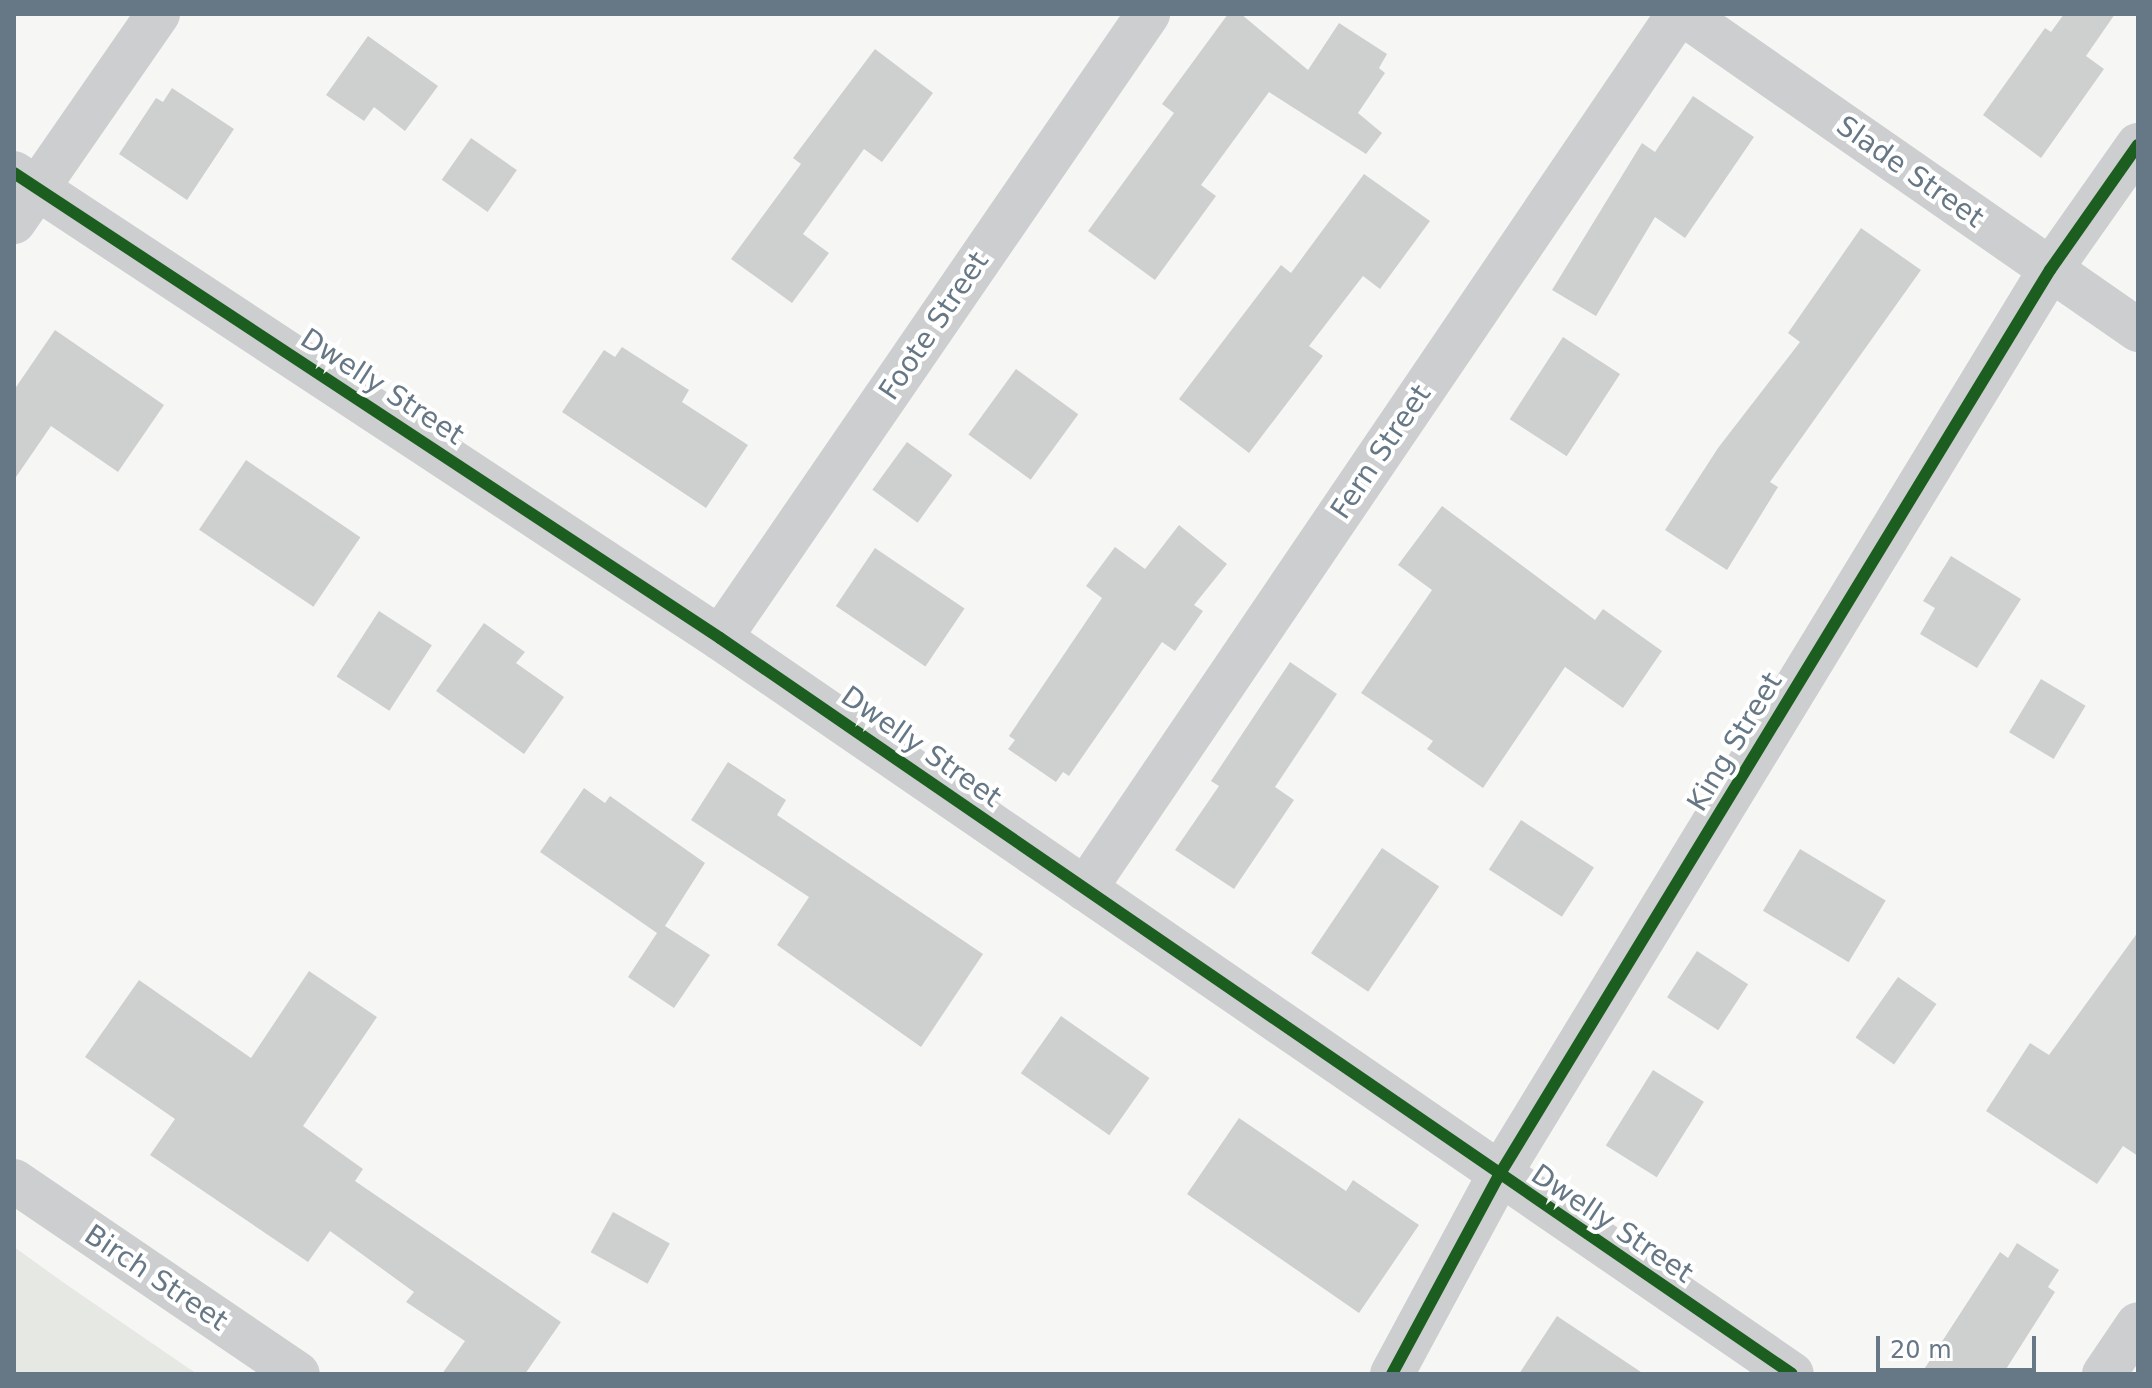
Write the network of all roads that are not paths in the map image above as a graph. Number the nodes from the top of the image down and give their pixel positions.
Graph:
1 (158, 14) edge
2 (1148, 14) edge
3 (1681, 14) edge
4 (2138, 145) edge
5 (22, 195) edge
6 (2050, 270) junction
7 (2138, 330) edge
8 (720, 638) junction
9 (1085, 889) junction
10 (1498, 1177) junction
11 (14, 1181) edge
12 (2138, 1324) edge
13 (298, 1374) edge
14 (1392, 1374) edge
15 (1792, 1374) edge
16 (2104, 1374) edge

1 - 5 street
2 - 8 street, Foote Street
3 - 6 street, Slade Street
3 - 9 street, Fern Street
4 - 6 street, King Street
5 - 8 street, Dwelly Street
6 - 7 street, Slade Street
6 - 10 street, King Street
8 - 9 street, Dwelly Street
9 - 10 street, Dwelly Street
10 - 14 street, King Street
10 - 15 street, Dwelly Street
11 - 13 street, Birch Street
12 - 16 street

